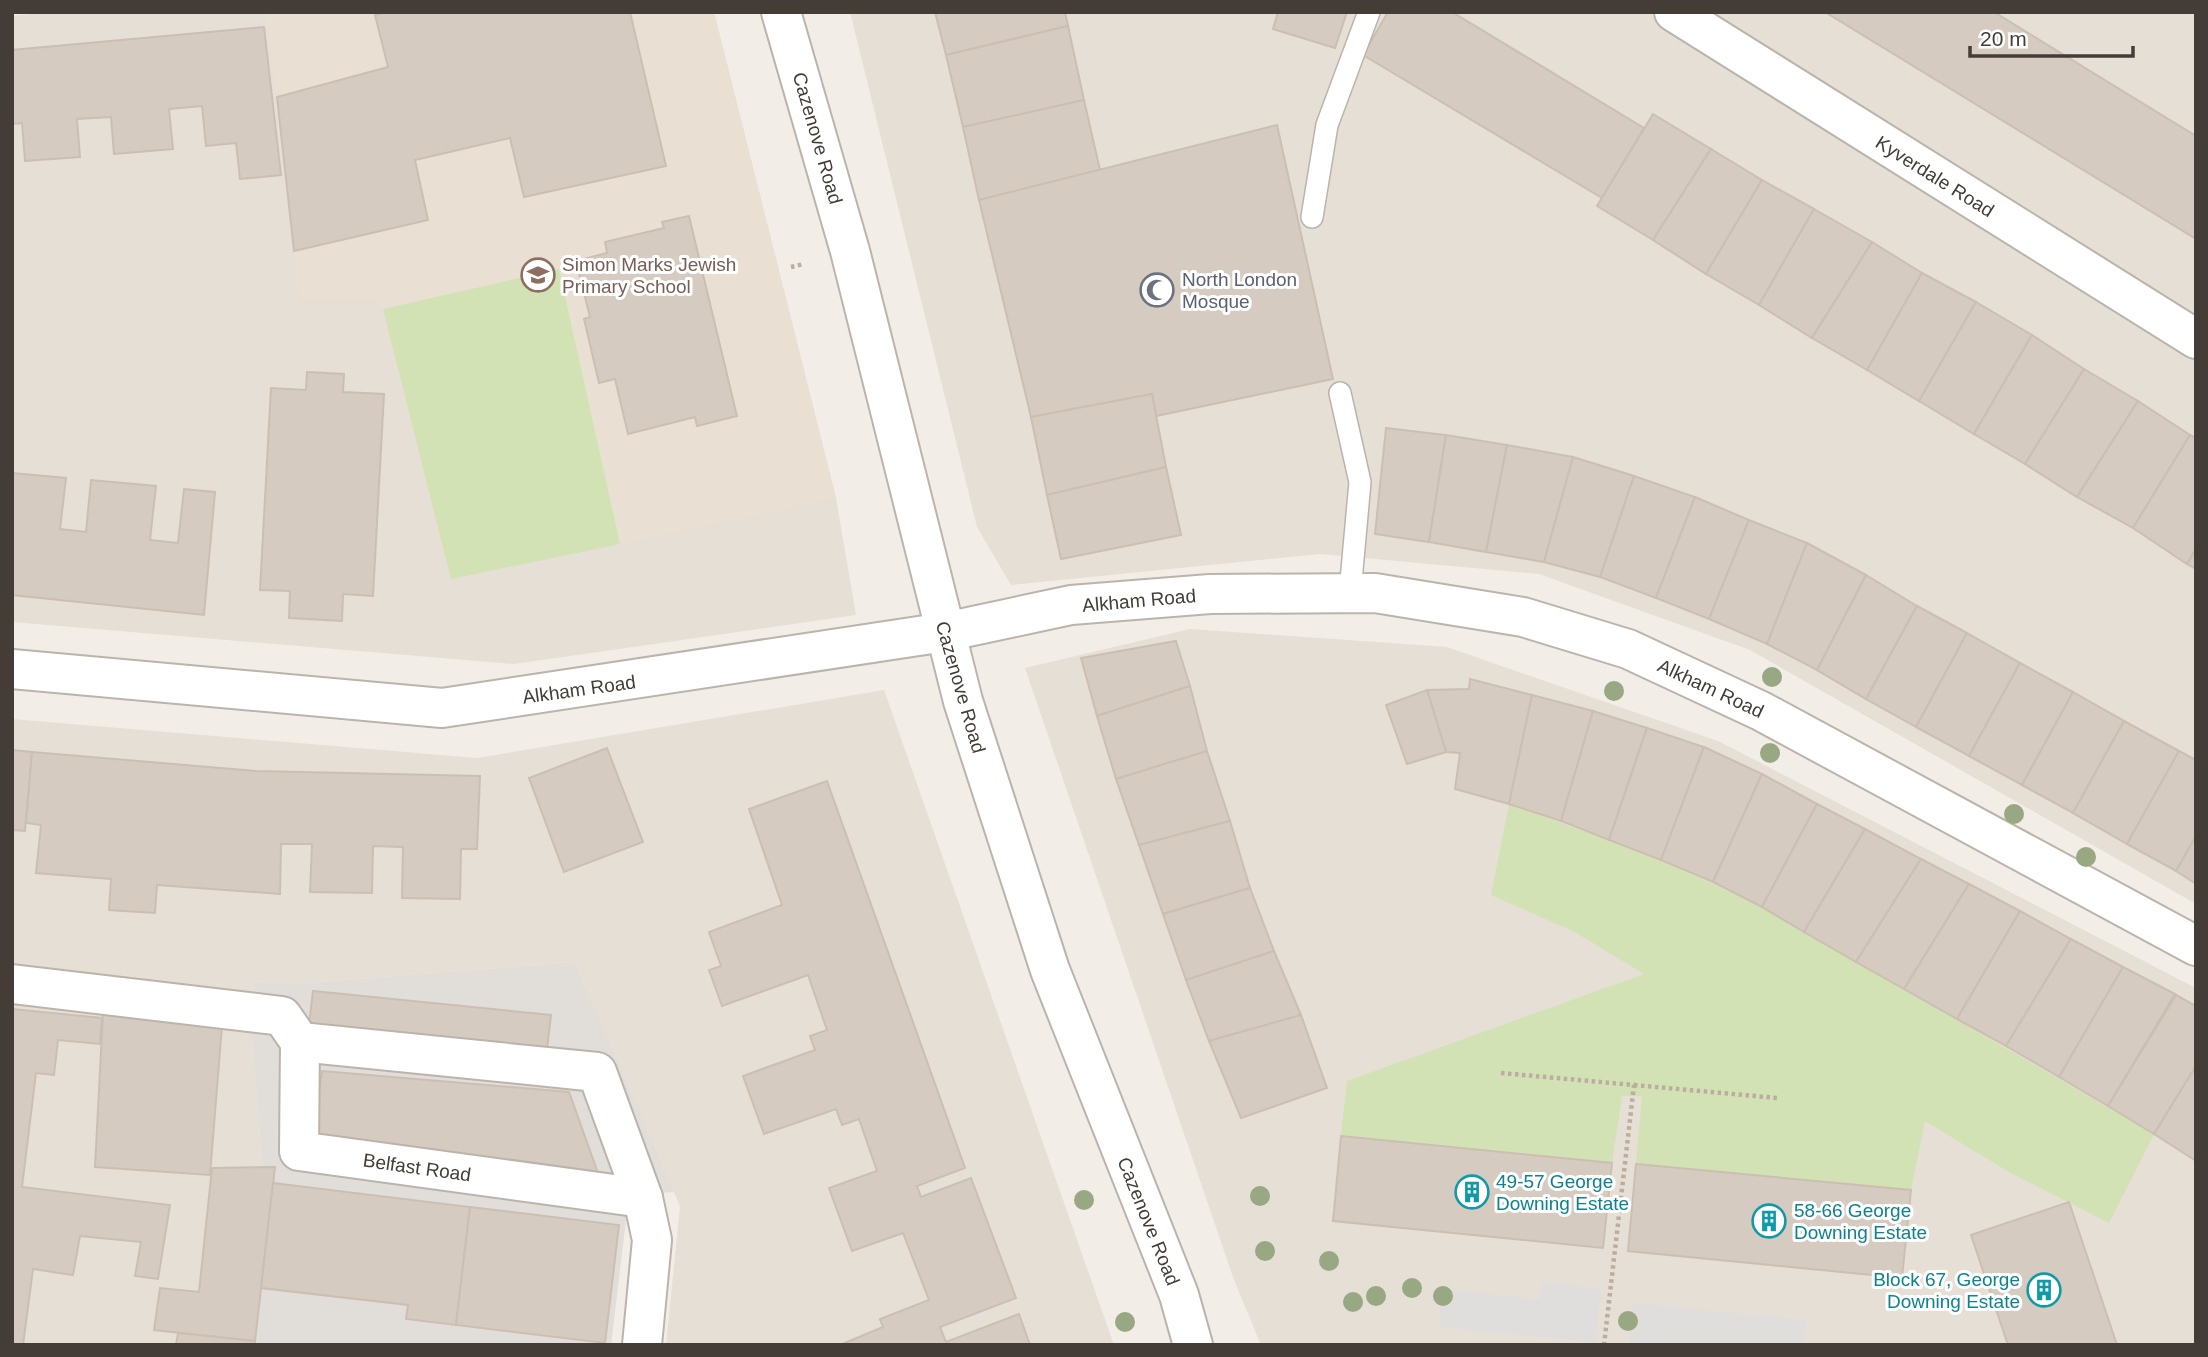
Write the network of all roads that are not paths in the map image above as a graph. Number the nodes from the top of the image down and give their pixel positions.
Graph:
1 (781, 12) edge
2 (1369, 12) edge
3 (1674, 12) edge
4 (1312, 217) dead end
5 (2196, 339) edge
6 (1340, 393) dead end
7 (1350, 592) junction
8 (945, 632) junction
9 (12, 668) edge
10 (2196, 946) edge
11 (12, 984) edge
12 (300, 1042) junction
13 (643, 1198) junction
14 (642, 1345) edge
15 (1193, 1345) edge

1 - 8 street, Cazenove Road
2 - 4 lane
3 - 5 street, Kyverdale Road
6 - 7 lane
7 - 8 street, Alkham Road
7 - 10 street, Alkham Road
8 - 9 street, Alkham Road
8 - 15 street, Cazenove Road
11 - 12 street
12 - 13 street
12 - 13 street, Belfast Road
13 - 14 street

